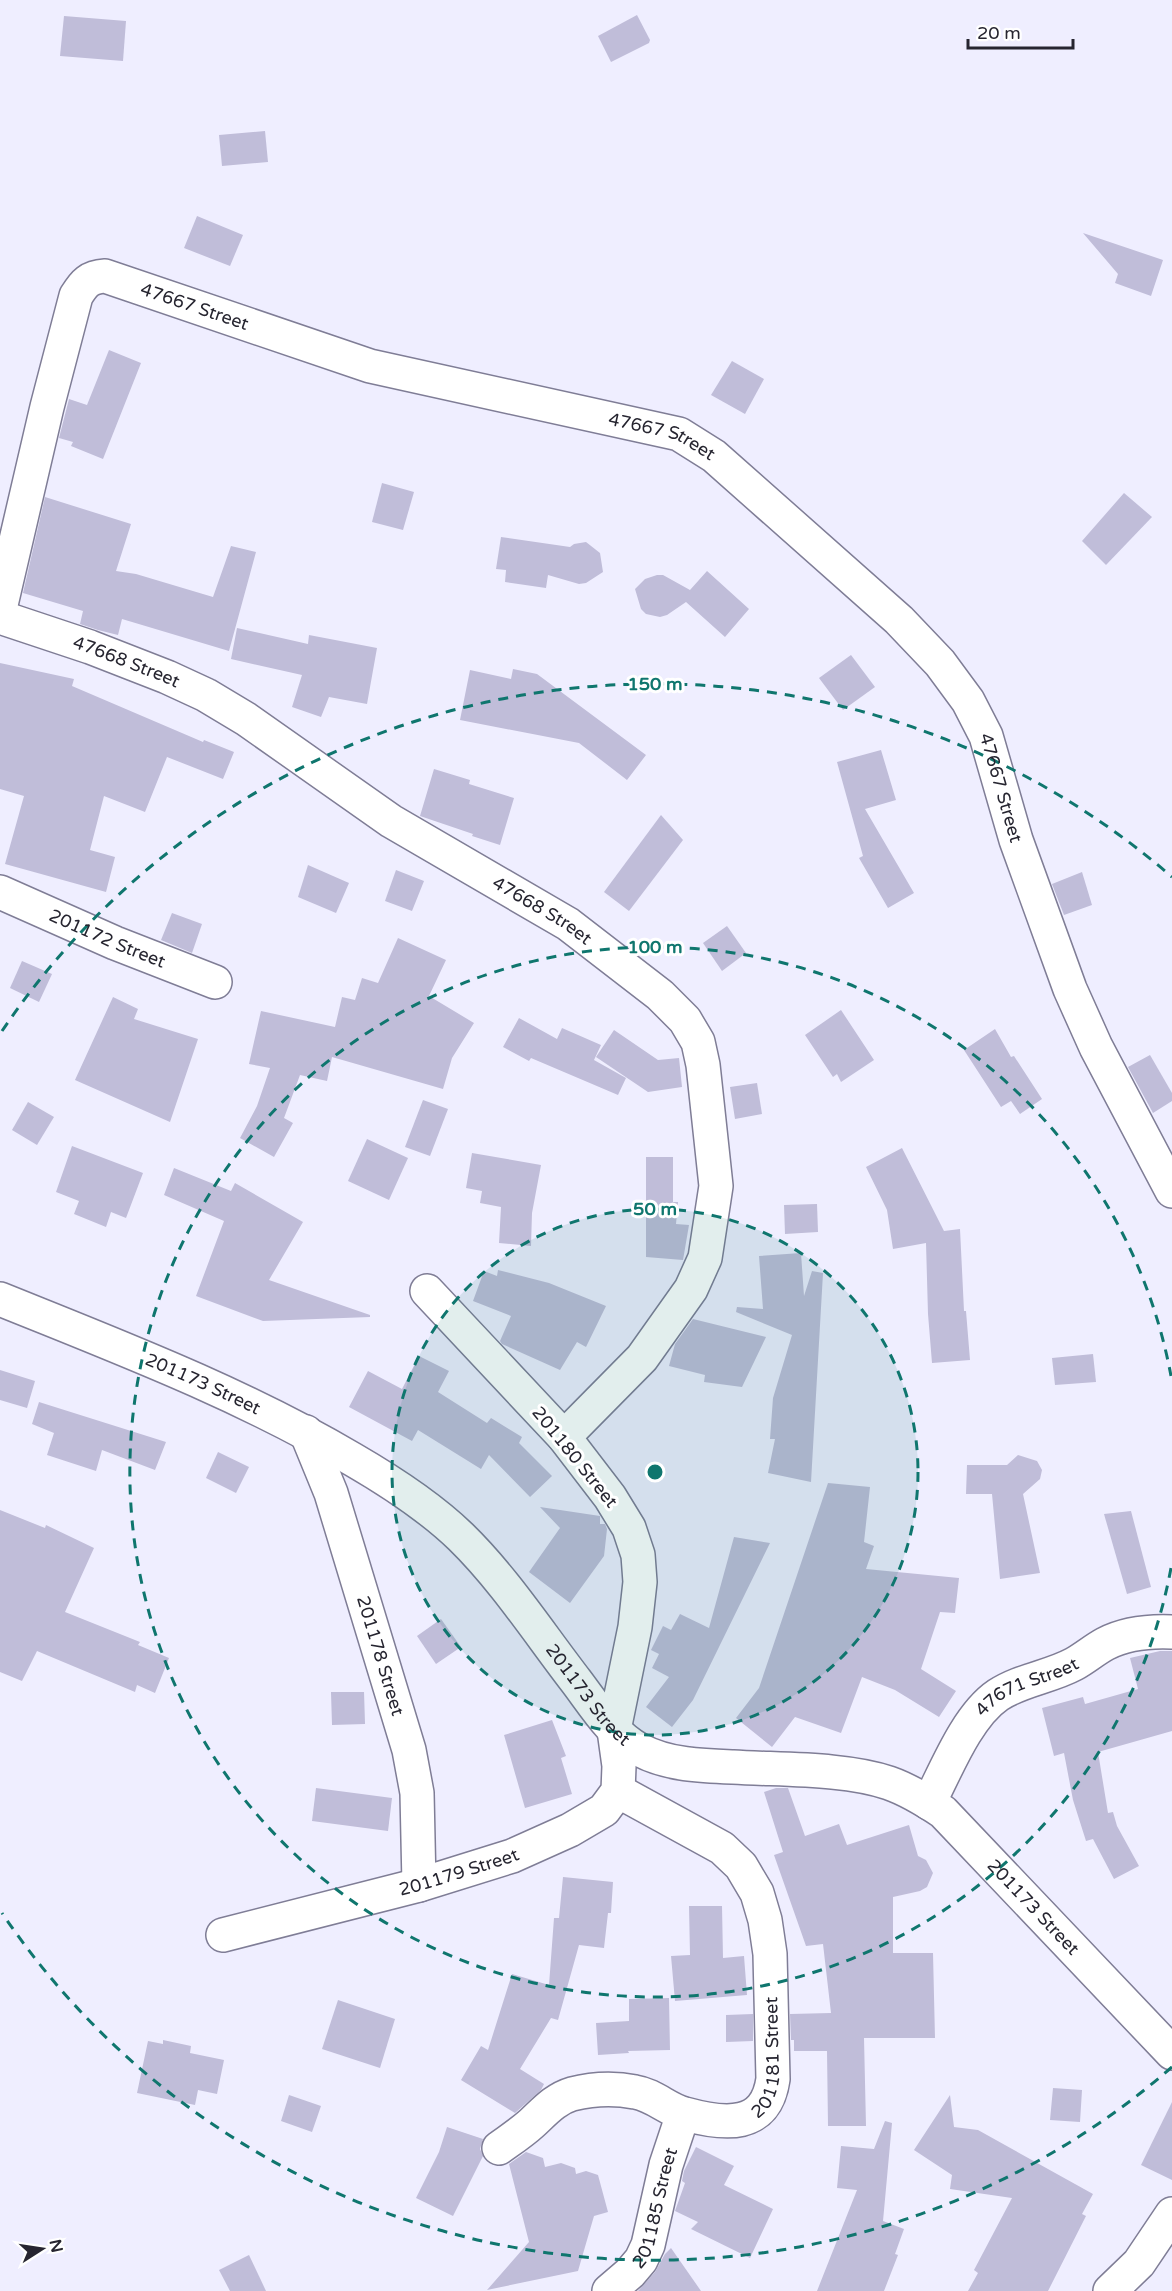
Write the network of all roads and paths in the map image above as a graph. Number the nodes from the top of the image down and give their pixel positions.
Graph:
1 (0, 609) edge
2 (0, 617) edge
3 (0, 892) edge
4 (215, 982) dead end
5 (1172, 1191) edge
6 (427, 1291) dead end
7 (0, 1299) edge
8 (306, 1432) junction
9 (564, 1437) junction
10 (1172, 1632) edge
11 (614, 1730) junction
12 (618, 1791) junction
13 (929, 1803) junction
14 (419, 1885) junction
15 (223, 1935) dead end
16 (1172, 2053) edge
17 (683, 2114) junction
18 (499, 2148) dead end
19 (1172, 2214) edge
20 (609, 2291) edge
21 (1110, 2291) edge

1 - 5 street, 47667 Street
2 - 9 street, 47668 Street
3 - 4 street, 201172 Street
6 - 9 street, 201180 Street
7 - 8 street, 201173 Street
8 - 11 street, 201173 Street
8 - 14 street, 201178 Street
9 - 11 street, 201180 Street
10 - 13 street, 47671 Street
11 - 12 street
11 - 13 street, 201173 Street
12 - 14 street, 201179 Street
12 - 17 street, 201181 Street
13 - 16 street, 201173 Street
14 - 15 street, 201179 Street
17 - 18 street, 201181 Street
17 - 20 street, 201185 Street
19 - 21 street

